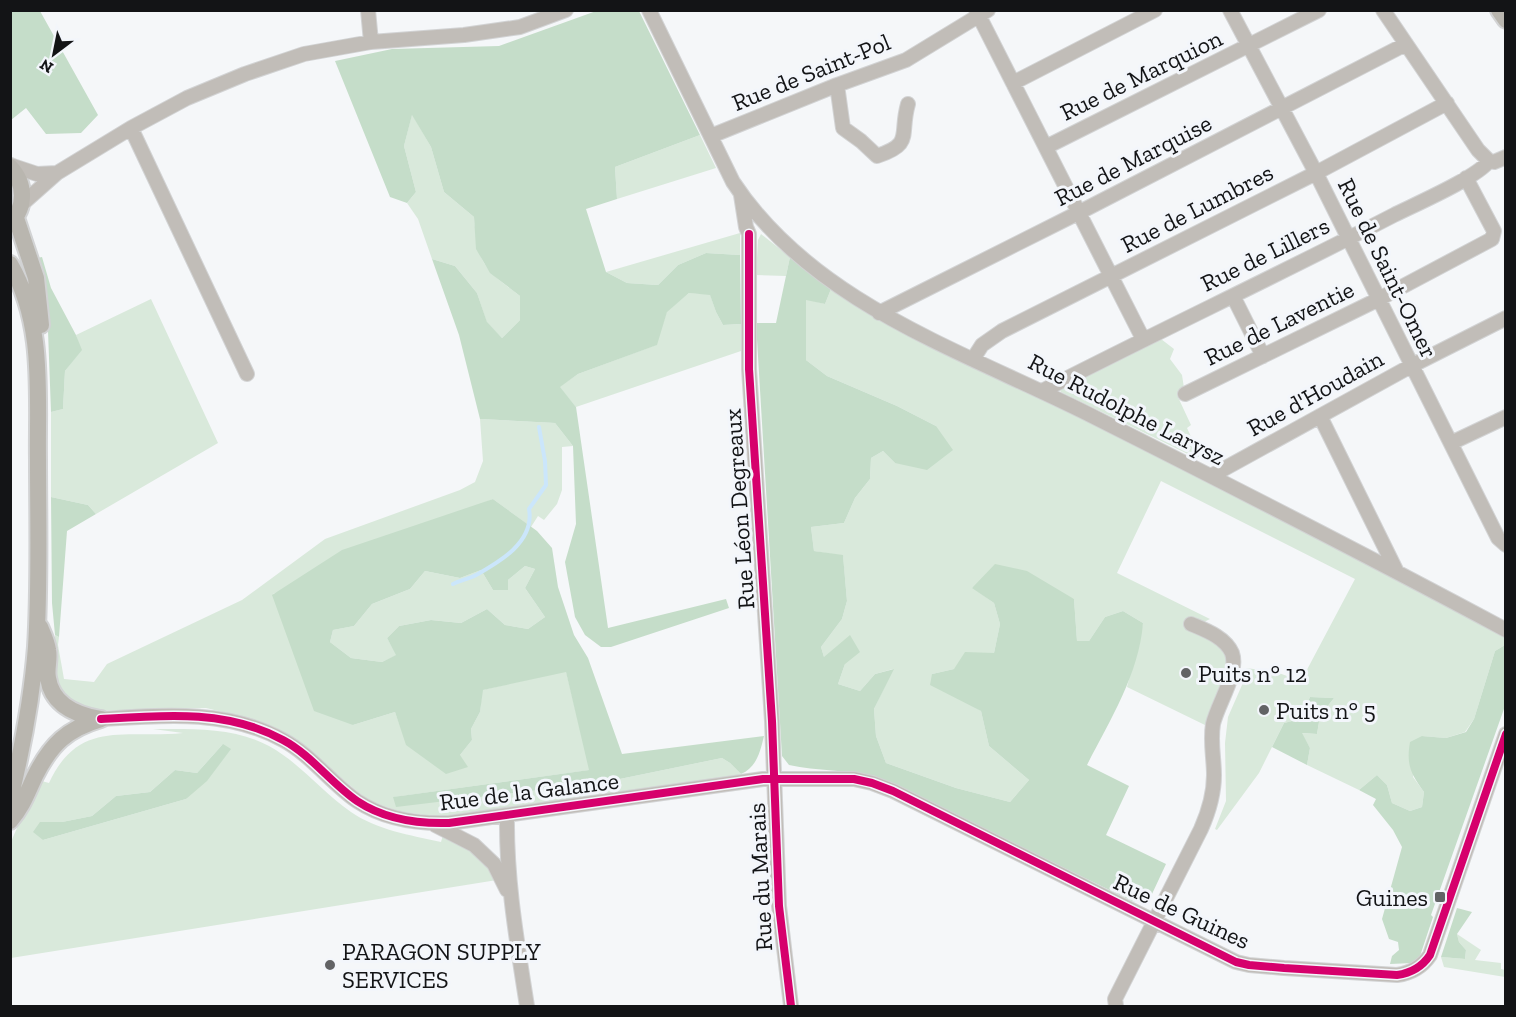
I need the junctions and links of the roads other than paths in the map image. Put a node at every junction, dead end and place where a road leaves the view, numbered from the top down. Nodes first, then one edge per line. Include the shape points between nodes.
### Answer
1 (368, 10) edge
2 (566, 10) edge
3 (649, 10) edge
4 (1155, 10) edge
5 (1230, 10) edge
6 (1319, 10) edge
7 (1383, 10) edge
8 (1499, 10) edge
9 (981, 12) edge
10 (1506, 20) edge
11 (371, 42) junction
12 (1406, 44) junction
13 (1249, 46) junction
14 (1013, 83) junction
15 (837, 85) junction
16 (1447, 103) junction
17 (908, 104) dead end
18 (1281, 109) junction
19 (131, 128) junction
20 (711, 136) junction
21 (1046, 147) junction
22 (1506, 157) edge
23 (1489, 161) junction
24 (10, 166) edge
25 (57, 173) junction
26 (1316, 173) junction
27 (1466, 178) junction
28 (744, 199) junction
29 (1080, 212) junction
30 (16, 215) edge
31 (762, 221) junction
32 (749, 234) junction
33 (1348, 239) junction
34 (10, 264) edge
35 (1111, 278) junction
36 (1233, 296) junction
37 (1379, 299) junction
38 (879, 313) junction
39 (1506, 318) edge
40 (1143, 339) junction
41 (37, 346) junction
42 (1263, 356) junction
43 (973, 359) junction
44 (1411, 366) junction
45 (247, 374) dead end
46 (1042, 391) junction
47 (1185, 394) dead end
48 (1320, 416) junction
49 (1506, 417) edge
50 (1452, 443) junction
51 (1211, 476) junction
52 (1506, 545) edge
53 (1397, 572) junction
54 (37, 618) junction
55 (1191, 624) dead end
56 (1506, 630) edge
57 (101, 719) junction
58 (1506, 734) edge
59 (774, 780) junction
60 (10, 799) edge
61 (507, 814) junction
62 (10, 821) edge
63 (431, 823) junction
64 (510, 894) junction
65 (1154, 922) junction
66 (527, 1006) edge
67 (791, 1006) edge
68 (1116, 1006) edge

1 - 11 street
2 - 11 street via 520,27 464,36
3 - 20 street, Rue Léon Degreaux
4 - 14 street
5 - 13 street, Rue de Saint-Omer
6 - 13 street, Rue de Marquion
7 - 12 street
8 - 10 main road
9 - 14 street
9 - 15 street, Rue de Saint-Pol via 906,60
11 - 19 street via 304,54 245,74 187,98
12 - 16 street
12 - 18 street, Rue de Marquise
13 - 18 street, Rue de Saint-Omer
13 - 21 street, Rue de Marquion
14 - 21 street
15 - 17 street via 843,128 877,156 895,151 904,139 903,121
15 - 20 street, Rue de Saint-Pol
16 - 23 street
16 - 26 street, Rue de Lumbres
18 - 26 street, Rue de Saint-Omer
18 - 29 street, Rue de Marquise
19 - 25 street
19 - 45 street
20 - 28 street, Rue Léon Degreaux
21 - 29 street
22 - 23 street, Rue de Lillers
23 - 27 street, Rue de Lillers
24 - 25 street via 37,174
24 - 30 main road via 21,182 23,194
25 - 30 street
26 - 33 street, Rue de Saint-Omer
26 - 35 street, Rue de Lumbres
27 - 33 street, Rue de Lillers
27 - 37 street, Rue de Laventie via 1494,231 1492,239
28 - 31 street, Rue Rudolphe Larysz
28 - 32 street, Rue Léon Degreaux via 742,208
29 - 35 street
29 - 38 street, Rue de Marquise
30 - 41 main road via 36,278 41,320
31 - 32 street
31 - 38 street, Rue Rudolphe Larysz via 830,280
32 - 59 street, Rue Léon Degreaux via 749,369
33 - 36 street, Rue de Lillers
33 - 37 street, Rue de Saint-Omer
34 - 41 main road via 19,279
35 - 40 street
35 - 43 street, Rue de Lumbres via 1002,331 982,345
36 - 40 street, Rue de Lillers
36 - 42 street
37 - 42 street, Rue de Laventie
37 - 44 street, Rue de Saint-Omer
38 - 43 street, Rue Rudolphe Larysz
39 - 44 street, Rue d'Houdain
40 - 46 street, Rue de Lillers
41 - 54 main road
42 - 47 street, Rue de Laventie
43 - 46 street, Rue Rudolphe Larysz
44 - 48 street, Rue d'Houdain
44 - 50 street, Rue de Saint-Omer
46 - 51 street, Rue Rudolphe Larysz
48 - 51 street, Rue d'Houdain
48 - 53 street
49 - 50 street
50 - 52 street, Rue de Saint-Omer via 1498,538
51 - 53 street, Rue Rudolphe Larysz
53 - 56 street, Rue Rudolphe Larysz
54 - 57 main road via 49,651 47,677 55,697 70,710
54 - 60 main road via 26,724
55 - 65 street via 1228,646 1234,662 1213,724 1214,774 1209,811
57 - 62 main road via 60,738 35,775 22,808
57 - 63 street, Rue de la Galance via 161,715 227,719 295,747 356,800 375,810
58 - 65 street, Rue de Guines via 1430,955 1411,972 1397,975 1249,965 1223,957
59 - 61 street, Rue de la Galance
59 - 65 street, Rue de Guines via 836,778 872,783
59 - 67 street, Rue du Marais via 779,906
61 - 63 street, Rue de la Galance
61 - 64 street
63 - 64 street via 483,853 494,864
64 - 66 street
65 - 68 street via 1115,999

